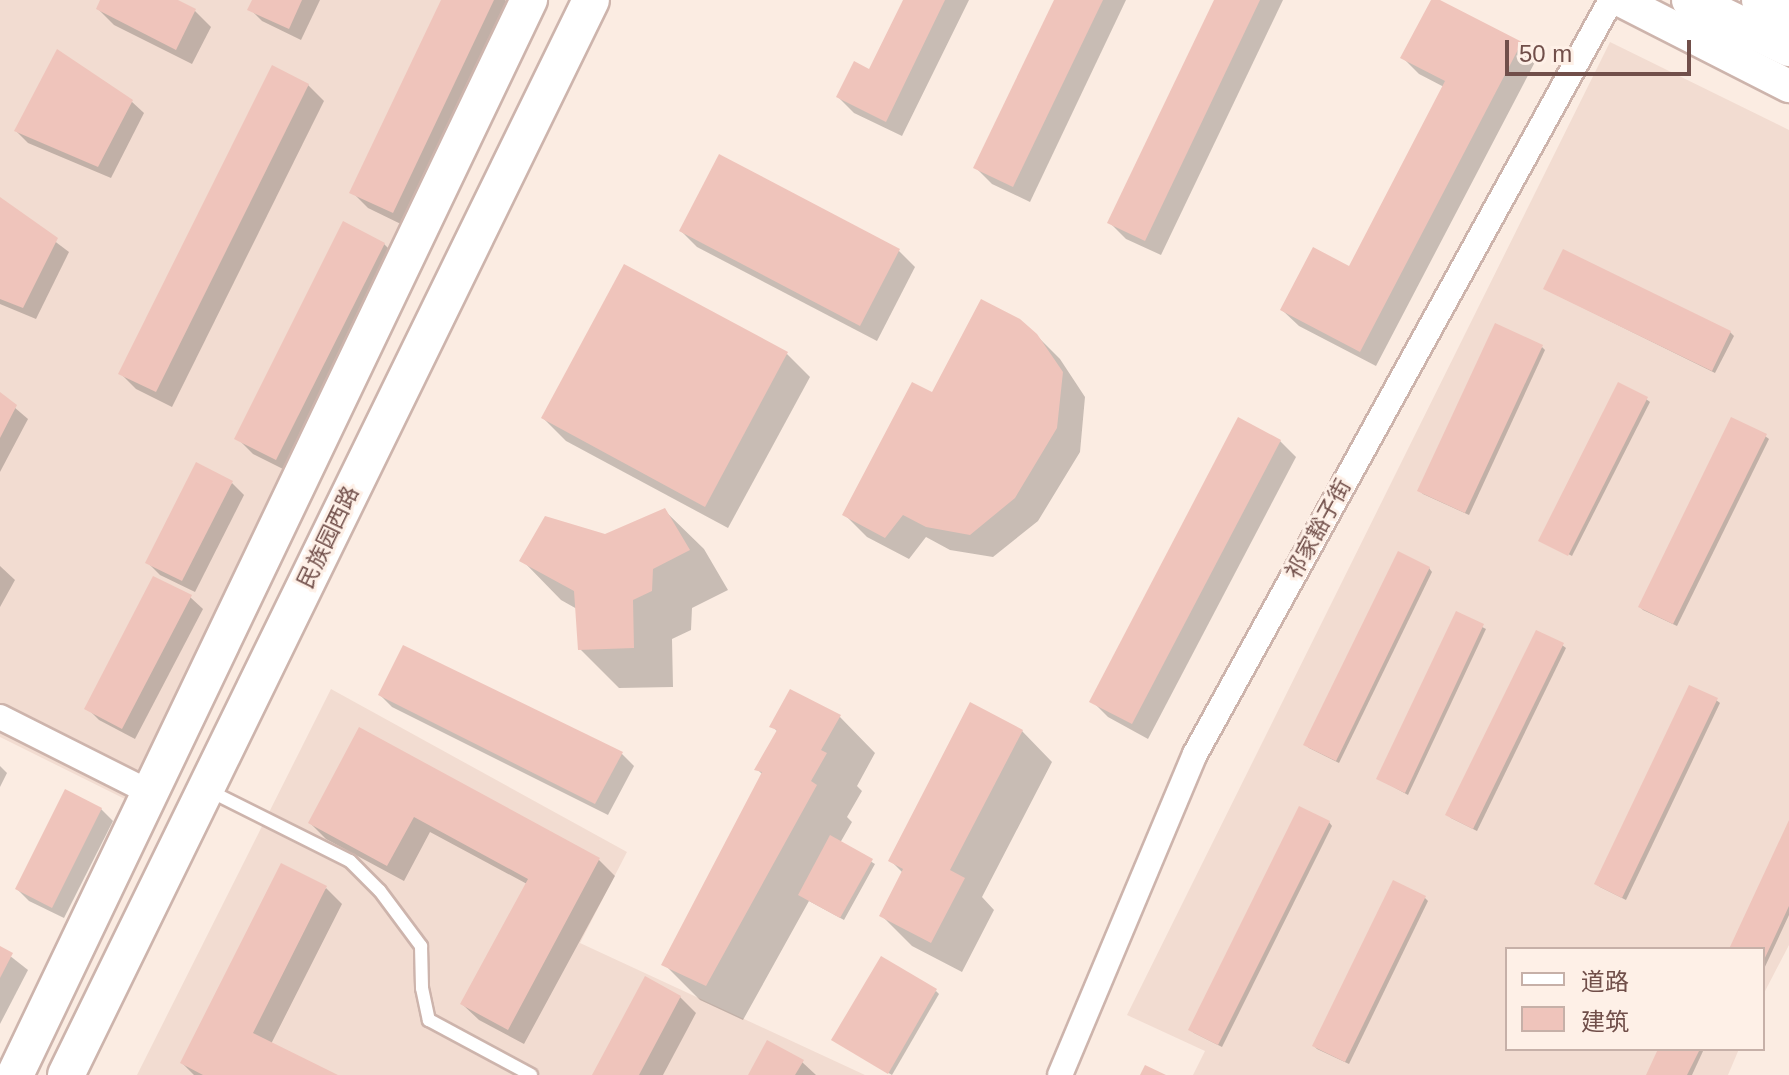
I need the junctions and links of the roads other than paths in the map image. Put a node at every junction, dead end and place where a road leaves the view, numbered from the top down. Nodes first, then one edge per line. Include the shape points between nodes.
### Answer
1 (529, 0) edge
2 (591, 0) edge
3 (1611, 0) edge
4 (1620, 0) edge
5 (1690, 0) edge
6 (1760, 0) edge
7 (1789, 14) edge
8 (1789, 48) edge
9 (1789, 86) edge
10 (0, 717) edge
11 (205, 789) junction
12 (151, 793) junction
13 (15, 1075) edge
14 (66, 1075) edge
15 (531, 1075) edge
16 (1060, 1075) edge

1 - 12 main road
2 - 11 main road, 民族园西路
3 - 16 street, 祁家豁子街 via 1195,754
4 - 9 street
5 - 8 main road
6 - 7 main road
10 - 12 street
11 - 14 main road, 民族园西路
11 - 15 lane via 350,861 421,946 429,1020
12 - 13 main road

